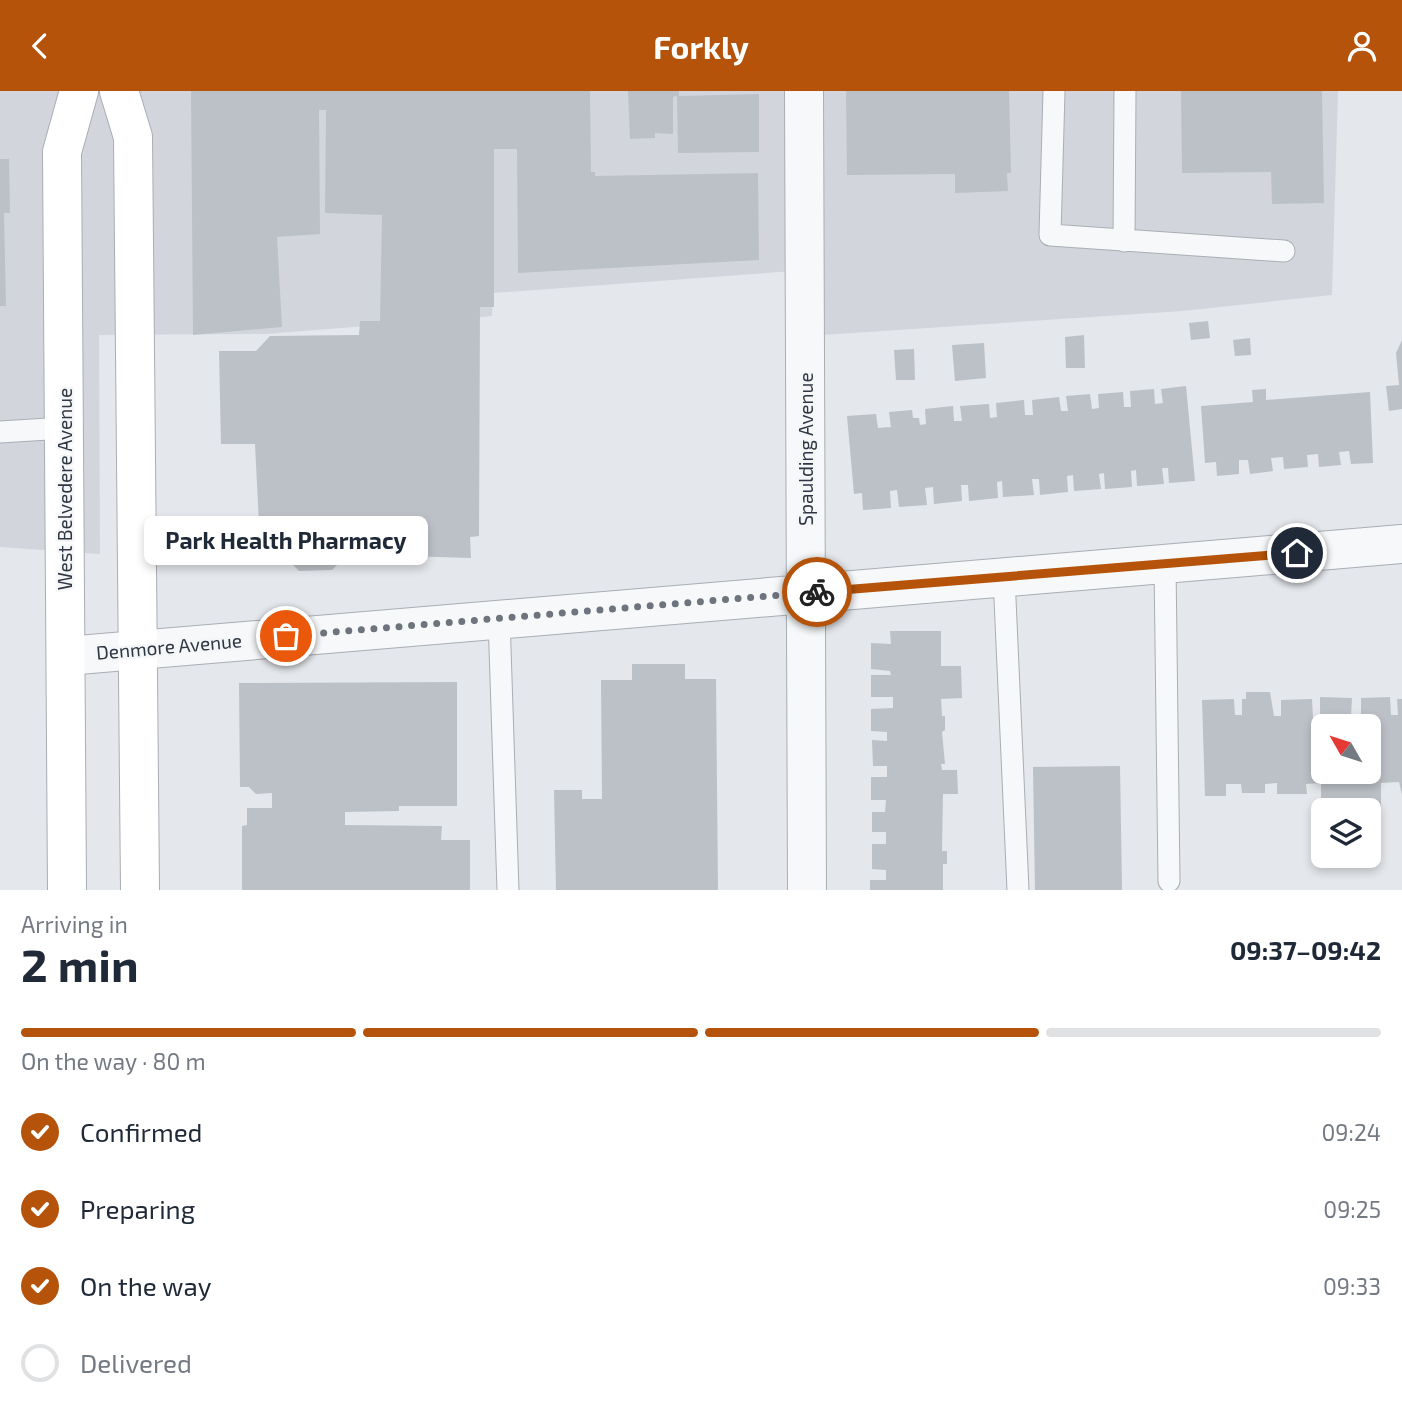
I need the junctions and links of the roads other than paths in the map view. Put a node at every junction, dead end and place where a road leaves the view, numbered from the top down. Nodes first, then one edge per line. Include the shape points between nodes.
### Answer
1 (79, 91) edge
2 (119, 91) edge
3 (804, 91) edge
4 (1054, 91) edge
5 (1125, 91) edge
6 (1124, 240) junction
7 (1284, 251) dead end
8 (64, 428) junction
9 (0, 432) edge
10 (1402, 544) edge
11 (1165, 563) junction
12 (1004, 577) junction
13 (805, 593) junction
14 (499, 618) junction
15 (139, 649) junction
16 (66, 656) junction
17 (1169, 881) dead end
18 (67, 890) edge
19 (140, 890) edge
20 (508, 890) edge
21 (807, 890) edge
22 (1018, 890) edge

1 - 8 main road, West Belvedere Avenue via 62,152
2 - 15 main road via 133,137
3 - 13 street, Spaulding Avenue
4 - 6 lane via 1050,235
5 - 6 lane
6 - 7 lane
8 - 9 lane
8 - 16 main road, West Belvedere Avenue
10 - 11 street, Denmore Avenue
11 - 12 street, Denmore Avenue
11 - 17 lane
12 - 13 street, Denmore Avenue
12 - 22 lane
13 - 14 street, Denmore Avenue
13 - 21 street, Spaulding Avenue
14 - 15 street, Denmore Avenue
14 - 20 lane
15 - 16 street, Denmore Avenue
15 - 19 main road
16 - 18 main road, West Belvedere Avenue

